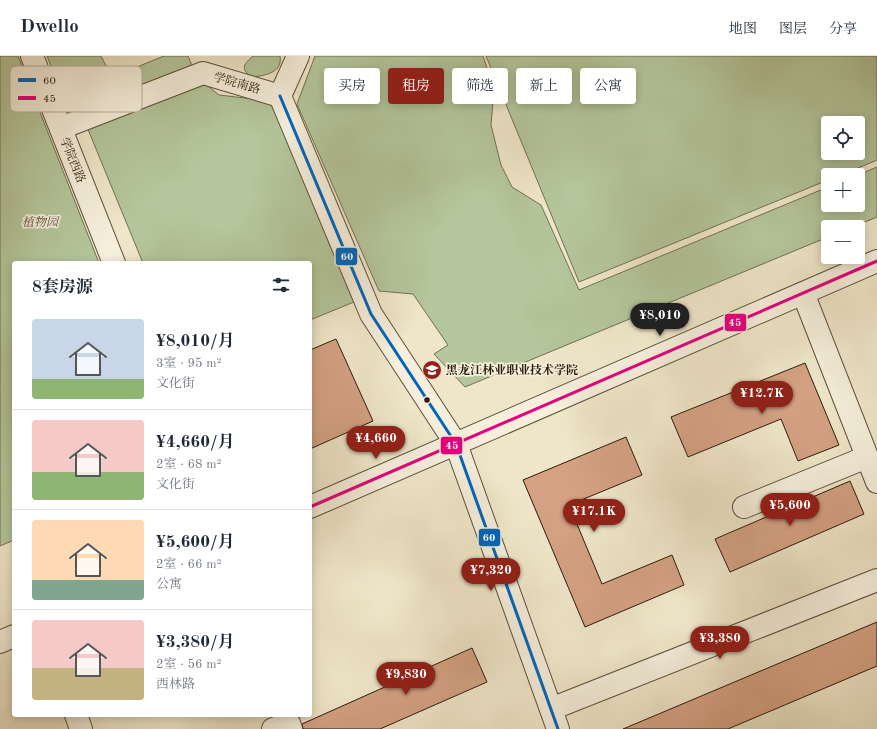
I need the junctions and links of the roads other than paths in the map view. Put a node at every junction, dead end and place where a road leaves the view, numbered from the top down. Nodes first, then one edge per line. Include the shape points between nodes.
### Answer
1 (32, 56) edge
2 (298, 56) edge
3 (36, 66) edge
4 (280, 96) junction
5 (142, 97) edge
6 (55, 112) edge
7 (102, 112) edge
8 (61, 128) junction
9 (113, 261) edge
10 (877, 261) edge
11 (803, 293) junction
12 (456, 444) junction
13 (867, 457) junction
14 (877, 482) edge
15 (312, 506) edge
16 (744, 507) dead end
17 (877, 580) edge
18 (12, 637) edge
19 (0, 642) edge
20 (550, 709) junction
21 (77, 717) edge
22 (82, 729) edge
23 (558, 729) edge

1 - 3 street, 学院西路
2 - 4 street
4 - 5 street, 学院南路 via 203,73
4 - 12 street via 371,314
6 - 8 street, 学院西路
7 - 8 street, 学院南路
8 - 9 street, 学院西路
10 - 11 street
11 - 12 street
11 - 13 street
12 - 15 street
12 - 20 street
13 - 14 street
13 - 16 street
17 - 20 street
18 - 19 street
20 - 23 street
21 - 22 street

